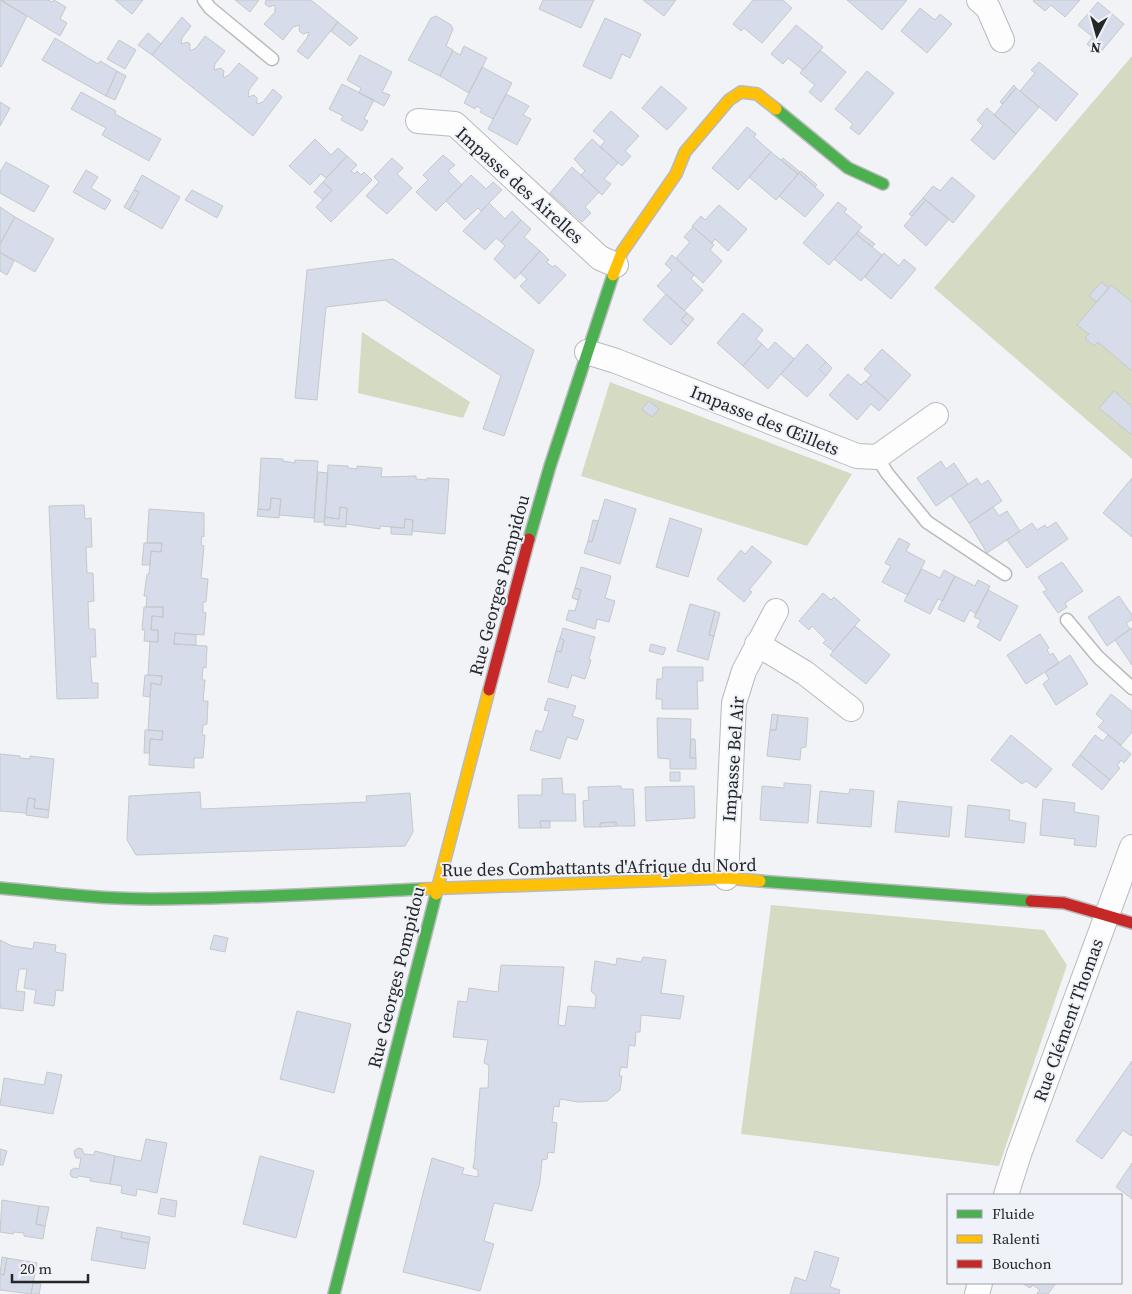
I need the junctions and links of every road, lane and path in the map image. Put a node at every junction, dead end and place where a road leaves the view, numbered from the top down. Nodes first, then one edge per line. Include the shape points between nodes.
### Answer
1 (204, 0) edge
2 (978, 0) edge
3 (1002, 40) dead end
4 (272, 59) dead end
5 (418, 121) dead end
6 (883, 184) dead end
7 (616, 265) junction
8 (587, 352) junction
9 (936, 415) dead end
10 (877, 457) junction
11 (1004, 574) dead end
12 (776, 611) dead end
13 (1068, 620) dead end
14 (758, 644) junction
15 (1132, 688) edge
16 (851, 709) dead end
17 (1132, 847) edge
18 (726, 878) junction
19 (0, 888) edge
20 (437, 889) junction
21 (1106, 915) junction
22 (1132, 923) edge
23 (1006, 1194) edge
24 (334, 1294) edge

1 - 4 lane
2 - 3 street via 988,8
5 - 7 street, Impasse des Airelles via 455,124 600,258
6 - 7 street, Rue Georges Pompidou via 848,168 757,94 741,92 729,100 685,152 676,174
7 - 8 street, Rue Georges Pompidou
8 - 10 street, Impasse des Œillets via 856,456
8 - 20 street, Rue Georges Pompidou via 521,569
9 - 10 street
10 - 11 lane via 927,522
12 - 14 street, Impasse Bel Air
13 - 15 lane via 1098,657
14 - 16 street via 805,673
14 - 18 street, Impasse Bel Air via 744,671 734,703
17 - 21 street, Rue Clément Thomas
18 - 20 street, Rue des Combattants d'Afrique du Nord
18 - 21 street, Rue des Combattants d'Afrique du Nord via 1064,903
19 - 20 street, Rue des Combattants d'Afrique du Nord via 152,899
20 - 24 street, Rue Georges Pompidou
21 - 22 street, Rue des Combattants d'Afrique du Nord
21 - 23 street, Rue Clément Thomas

